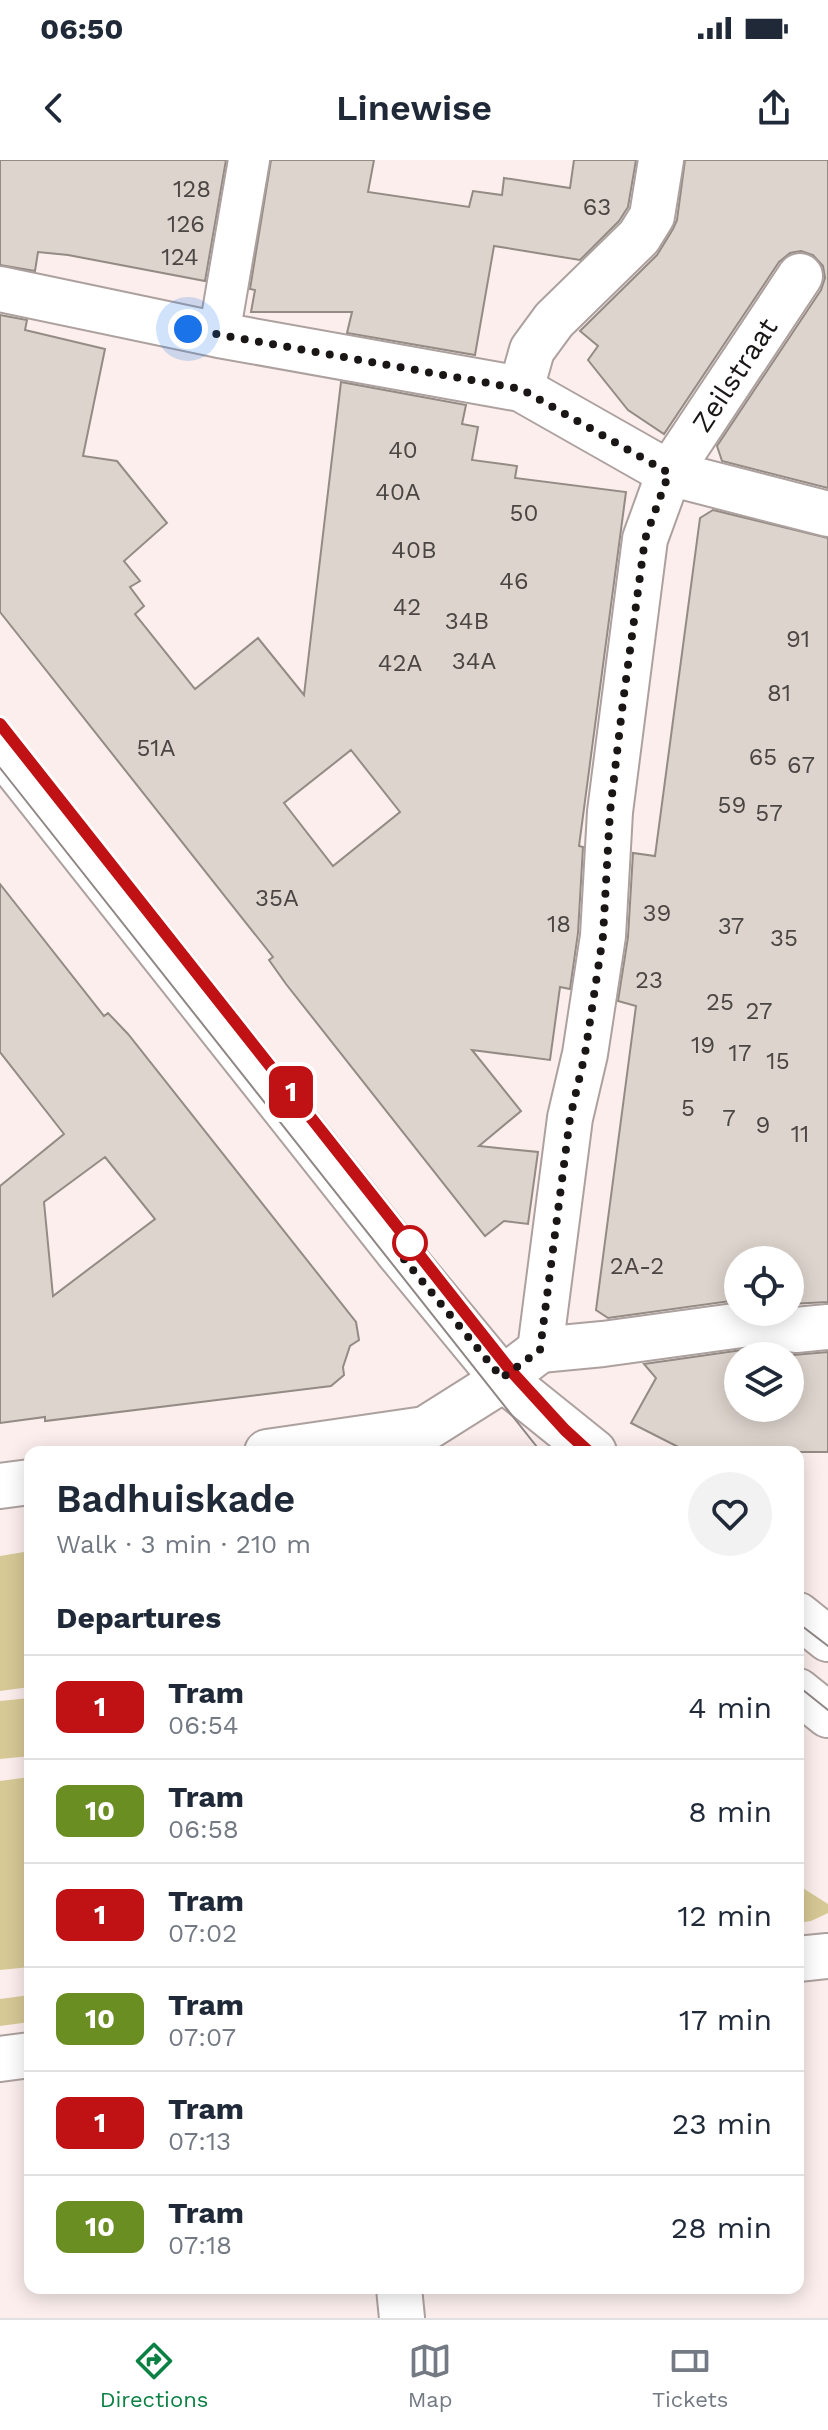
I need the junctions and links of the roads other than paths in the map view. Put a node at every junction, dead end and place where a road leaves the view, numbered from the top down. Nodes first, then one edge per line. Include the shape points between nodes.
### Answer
1 (249, 160) edge
2 (661, 160) edge
3 (800, 276) dead end
4 (0, 289) edge
5 (219, 335) junction
6 (521, 389) junction
7 (669, 473) junction
8 (828, 514) edge
9 (0, 749) edge
10 (828, 1327) edge
11 (540, 1350) junction
12 (502, 1378) junction
13 (308, 1446) edge
14 (537, 1446) edge
15 (587, 1446) edge
16 (24, 1483) edge
17 (0, 1486) edge
18 (804, 1620) edge
19 (828, 1639) edge
20 (804, 1696) edge
21 (828, 1715) edge
22 (828, 1956) edge
23 (804, 1958) edge
24 (24, 2056) edge
25 (0, 2059) edge
26 (400, 2294) edge
27 (402, 2318) edge

1 - 5 street
2 - 6 street via 652,216 639,237 554,320 532,350
3 - 7 street, Zeilstraat
4 - 5 street
5 - 6 street
6 - 7 street
7 - 8 street
7 - 11 street, Zeilstraat via 645,539 610,812 603,936 570,1118
9 - 12 street
10 - 11 street via 796,1330 749,1324
11 - 12 street
12 - 13 street via 425,1429
12 - 14 street
12 - 15 street
16 - 17 street
18 - 19 street
20 - 21 street
22 - 23 street
24 - 25 street
26 - 27 street

